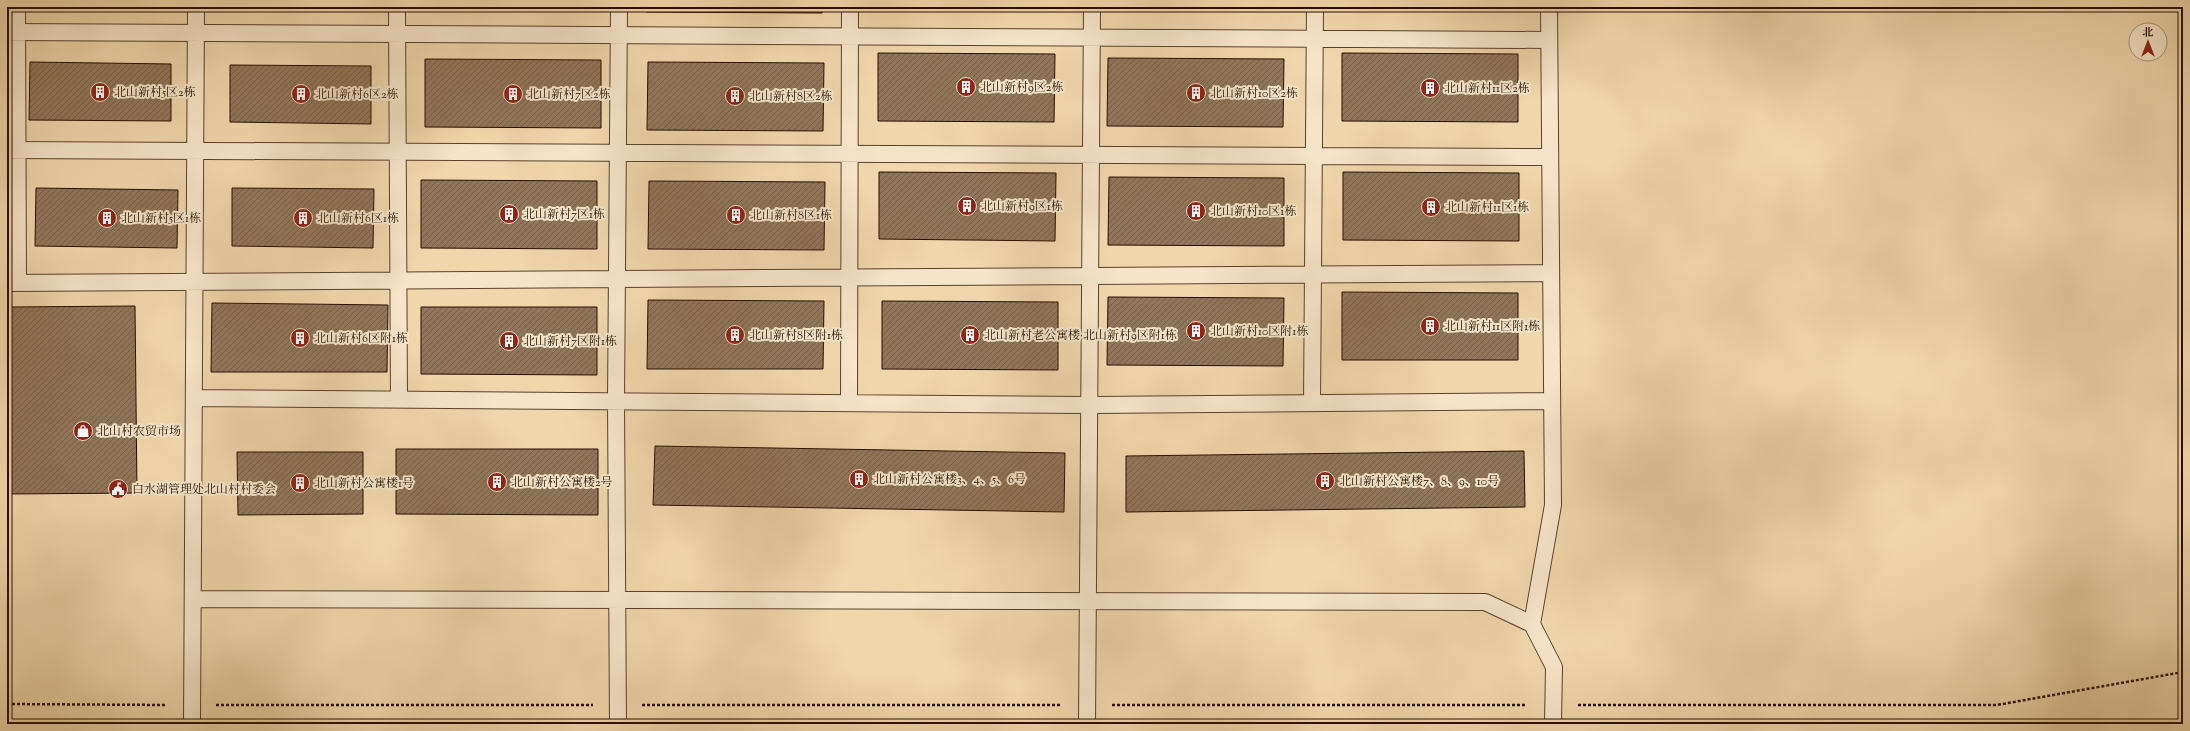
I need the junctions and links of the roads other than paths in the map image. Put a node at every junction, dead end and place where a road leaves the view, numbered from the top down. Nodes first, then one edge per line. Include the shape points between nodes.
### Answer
1 (17, 7) edge
2 (196, 7) edge
3 (397, 7) edge
4 (619, 7) edge
5 (850, 7) edge
6 (1092, 7) edge
7 (1315, 7) edge
8 (1549, 7) edge
9 (12, 32) edge
10 (196, 34) junction
11 (397, 34) junction
12 (619, 36) junction
13 (850, 37) junction
14 (1092, 38) junction
15 (1315, 39) junction
16 (1549, 40) junction
17 (12, 150) edge
18 (196, 151) junction
19 (397, 152) junction
20 (618, 153) junction
21 (849, 154) junction
22 (1092, 155) junction
23 (1315, 156) junction
24 (1550, 157) junction
25 (1551, 273) junction
26 (1314, 276) junction
27 (1091, 277) junction
28 (849, 278) junction
29 (617, 279) junction
30 (398, 280) junction
31 (195, 282) junction
32 (13, 283) edge
33 (194, 398) junction
34 (399, 399) junction
35 (616, 401) junction
36 (1552, 401) junction
37 (849, 402) junction
38 (1312, 403) junction
39 (1091, 404) junction
40 (193, 599) junction
41 (618, 600) junction
42 (1089, 601) junction
43 (1532, 624) junction
44 (192, 724) edge
45 (618, 724) edge
46 (1087, 724) edge
47 (1553, 724) edge

1 - 9 lane
2 - 10 lane
3 - 11 lane
4 - 12 lane
5 - 13 lane
6 - 14 lane
7 - 15 lane
8 - 16 lane
9 - 10 lane
9 - 17 lane
10 - 11 lane
10 - 18 lane
11 - 12 lane
11 - 19 lane
12 - 13 lane
12 - 20 lane
13 - 14 lane
13 - 21 lane
14 - 15 lane
14 - 22 lane
15 - 16 lane
15 - 23 lane
16 - 24 lane
17 - 18 lane
17 - 32 lane
18 - 19 lane
18 - 31 lane
19 - 20 lane
19 - 30 lane
20 - 21 lane
20 - 29 lane
21 - 22 lane
21 - 28 lane
22 - 23 lane
22 - 27 lane
23 - 24 lane
23 - 26 lane
24 - 25 lane
25 - 26 lane
25 - 36 lane
26 - 27 lane
26 - 38 lane
27 - 28 lane
27 - 39 lane
28 - 29 lane
28 - 37 lane
29 - 30 lane
29 - 35 lane
30 - 31 lane
30 - 34 lane
31 - 32 lane
31 - 33 lane
33 - 34 lane
33 - 40 lane
34 - 35 lane
35 - 37 lane
35 - 41 lane
36 - 38 lane
36 - 43 lane via 1553,505
37 - 39 lane
38 - 39 lane
39 - 42 lane
40 - 41 lane
40 - 44 lane
41 - 42 lane
41 - 45 lane
42 - 43 lane via 1485,602
42 - 46 lane
43 - 47 lane via 1554,667

